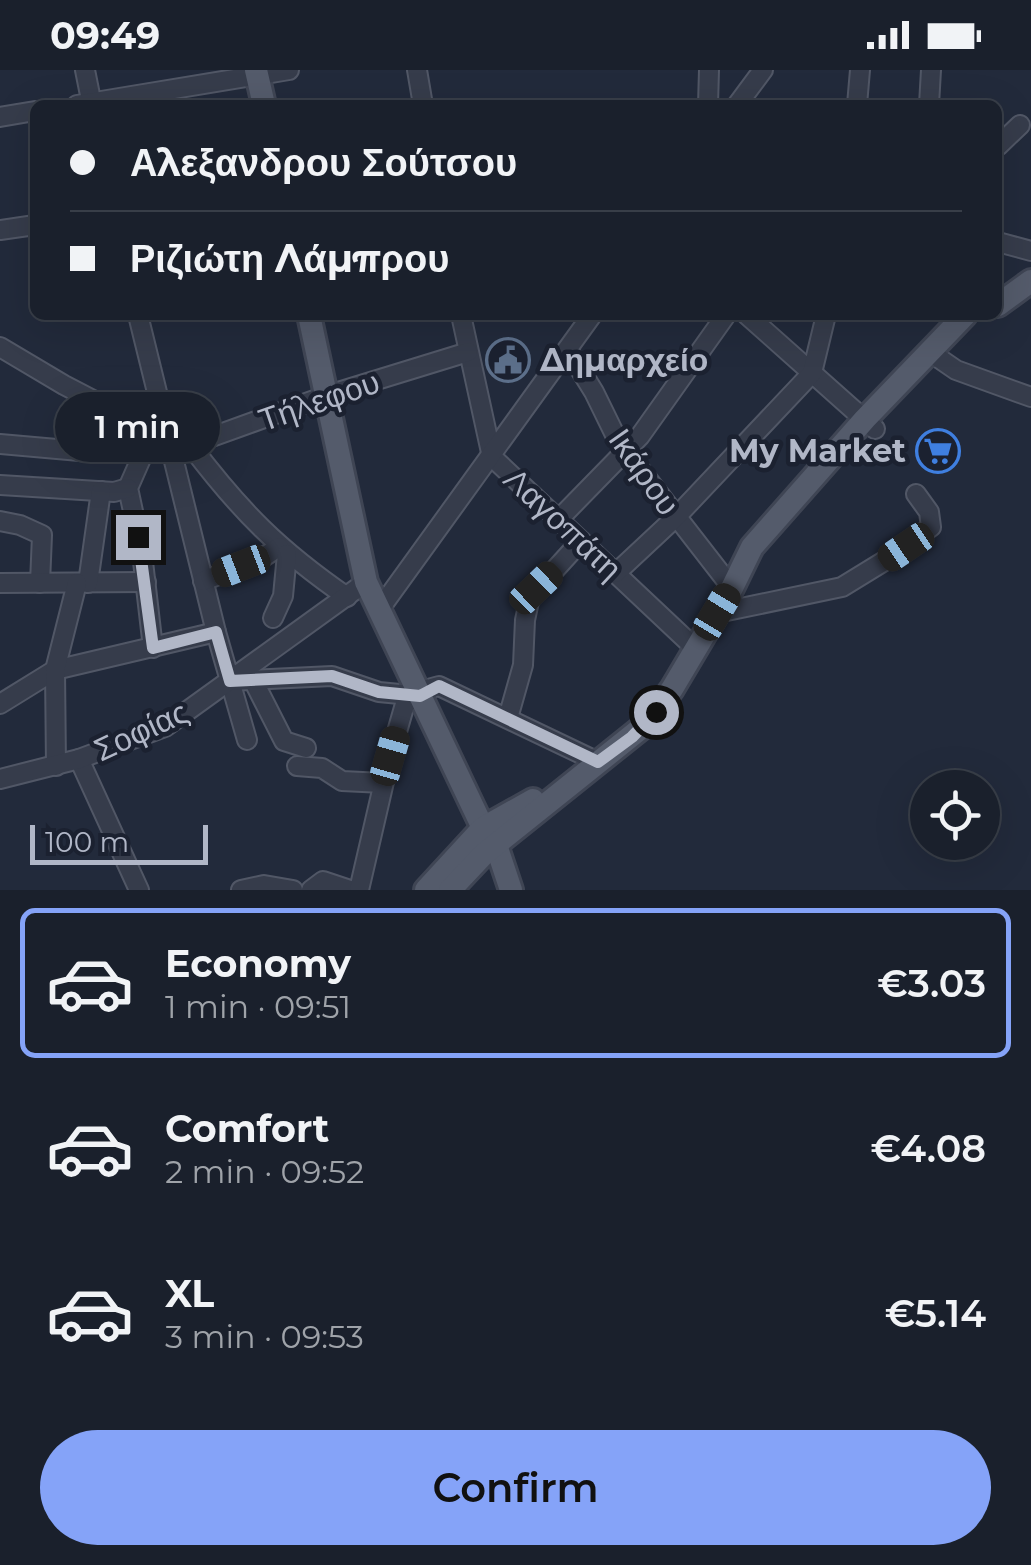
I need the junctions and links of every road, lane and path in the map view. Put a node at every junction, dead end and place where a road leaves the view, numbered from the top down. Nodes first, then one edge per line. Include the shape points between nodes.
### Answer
1 (85, 70) edge
2 (289, 70) edge
3 (417, 70) edge
4 (708, 70) edge
5 (763, 70) edge
6 (860, 70) edge
7 (931, 70) edge
8 (257, 73) edge
9 (87, 100) edge
10 (109, 100) edge
11 (263, 100) edge
12 (422, 100) edge
13 (708, 100) edge
14 (741, 100) edge
15 (857, 100) edge
16 (928, 100) edge
17 (30, 113) edge
18 (0, 117) edge
19 (1002, 123) edge
20 (1027, 124) edge
21 (1002, 143) edge
22 (30, 226) edge
23 (0, 230) edge
24 (1002, 243) edge
25 (1031, 250) edge
26 (1031, 263) edge
27 (1031, 281) edge
28 (1002, 283) edge
29 (1002, 302) edge
30 (139, 320) edge
31 (311, 320) edge
32 (462, 320) edge
33 (589, 320) edge
34 (722, 320) edge
35 (753, 320) edge
36 (825, 320) edge
37 (961, 320) edge
38 (980, 320) edge
39 (0, 347) edge
40 (568, 350) junction
41 (468, 352) junction
42 (940, 358) junction
43 (812, 374) junction
44 (328, 395) junction
45 (1031, 397) edge
46 (870, 424) junction
47 (0, 444) edge
48 (168, 445) junction
49 (191, 446) junction
50 (626, 451) junction
51 (143, 454) junction
52 (492, 457) junction
53 (0, 486) edge
54 (128, 488) junction
55 (101, 491) junction
56 (916, 494) dead end
57 (676, 517) junction
58 (558, 520) junction
59 (0, 522) edge
60 (581, 540) junction
61 (283, 550) junction
62 (616, 573) junction
63 (203, 581) junction
64 (40, 582) junction
65 (146, 582) junction
66 (0, 583) edge
67 (83, 583) junction
68 (732, 588) junction
69 (357, 589) junction
70 (379, 610) junction
71 (717, 612) junction
72 (274, 618) dead end
73 (216, 632) junction
74 (153, 648) junction
75 (696, 649) junction
76 (55, 670) junction
77 (253, 680) junction
78 (230, 681) junction
79 (420, 696) junction
80 (0, 704) edge
81 (508, 718) junction
82 (247, 740) dead end
83 (306, 748) dead end
84 (79, 759) junction
85 (598, 762) junction
86 (56, 766) junction
87 (296, 766) dead end
88 (0, 778) edge
89 (383, 783) junction
90 (488, 842) junction
91 (139, 890) edge
92 (242, 890) edge
93 (293, 890) edge
94 (311, 890) edge
95 (350, 890) edge
96 (358, 890) edge
97 (426, 890) edge
98 (450, 890) edge
99 (496, 890) edge
100 (511, 890) edge

1 - 9 street
2 - 8 street
3 - 12 street
4 - 13 street
5 - 14 street
6 - 15 street
7 - 16 street
8 - 10 street
8 - 11 main road
17 - 18 street
19 - 20 street
20 - 21 street
22 - 23 street
24 - 25 street
26 - 28 main road
27 - 29 main road
30 - 48 street
31 - 44 main road
32 - 41 street, Λαγοπάτη
33 - 40 street
34 - 50 street
35 - 43 street
36 - 43 street
37 - 46 main road
38 - 42 main road
39 - 48 street
40 - 50 street, Ικάρου
40 - 52 street
41 - 44 street, Τήλεφου
41 - 52 street, Λαγοπάτη
42 - 45 street
42 - 46 main road
43 - 46 street
43 - 57 street
44 - 49 street, Τήλεφου
44 - 69 main road
46 - 68 main road
47 - 51 street, Τήλεφου
48 - 49 street, Τήλεφου
48 - 51 street, Τήλεφου
48 - 63 street
49 - 61 street
50 - 57 street, Ικάρου
50 - 58 street
51 - 54 street
52 - 58 street, Λαγοπάτη
52 - 70 street
53 - 55 street
54 - 55 street
54 - 65 street
55 - 67 street
56 - 71 street via 931,527 855,581
57 - 62 street
57 - 68 street, Ικάρου
58 - 60 street, Λαγοπάτη
59 - 64 street via 42,536
60 - 62 street, Λαγοπάτη
60 - 81 street via 530,597 523,665
61 - 63 street
61 - 69 street
61 - 72 street via 283,596
62 - 75 street, Λαγοπάτη
63 - 73 street
64 - 66 street
64 - 67 street
65 - 67 street
65 - 74 street
67 - 76 street
68 - 71 main road
69 - 70 main road
69 - 78 street, Σοφίας
70 - 79 main road
71 - 75 main road
73 - 74 street
73 - 78 street
74 - 76 street
75 - 85 main road via 645,725
76 - 80 street
76 - 86 street
77 - 78 street
77 - 79 street via 332,676 379,692
77 - 83 street via 284,741
78 - 82 street
78 - 84 street, Σοφίας via 165,727
79 - 81 street via 439,686
79 - 89 street via 405,704
79 - 90 main road
81 - 85 street
84 - 86 street, Σοφίας
84 - 91 street
85 - 90 main road
86 - 88 street, Σοφίας
87 - 89 street via 322,768 342,781
89 - 96 street
90 - 97 main road
90 - 98 main road
90 - 99 main road
90 - 100 main road
92 - 93 street
94 - 95 street via 323,881

